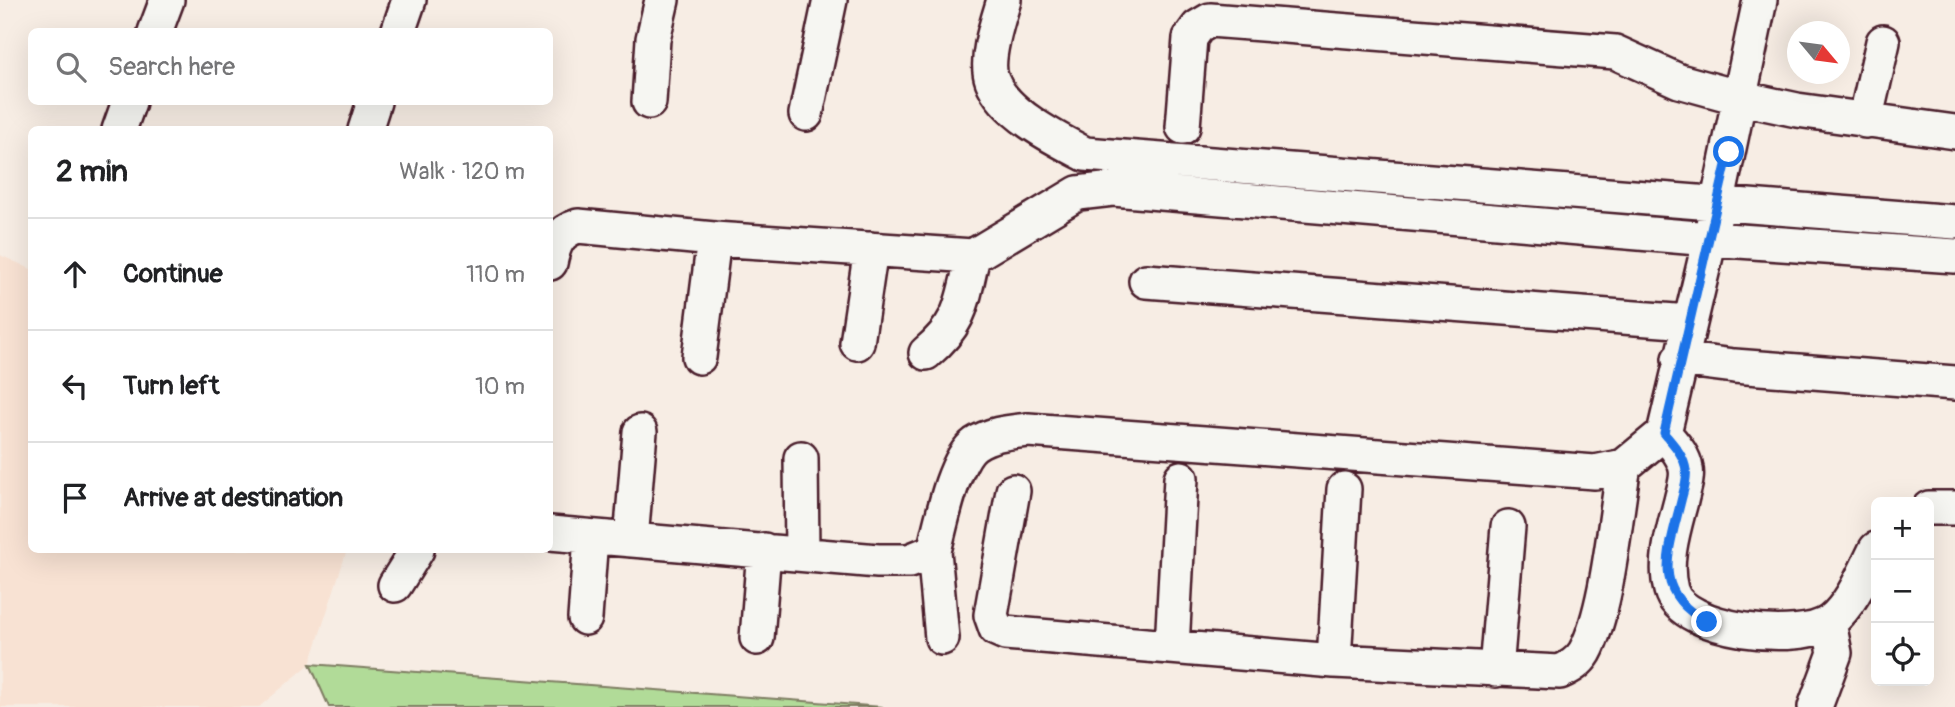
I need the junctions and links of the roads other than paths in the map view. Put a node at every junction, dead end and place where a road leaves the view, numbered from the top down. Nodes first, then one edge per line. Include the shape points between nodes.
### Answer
1 (167, 0) edge
2 (409, 0) edge
3 (662, 0) edge
4 (830, 0) edge
5 (1004, 0) edge
6 (1760, 0) edge
7 (156, 28) edge
8 (399, 28) edge
9 (1883, 42) dead end
10 (1741, 98) junction
11 (649, 102) dead end
12 (128, 105) edge
13 (373, 105) edge
14 (806, 114) dead end
15 (1865, 121) junction
16 (120, 126) edge
17 (366, 126) edge
18 (1183, 127) dead end
19 (1955, 132) edge
20 (1715, 203) junction
21 (1955, 222) edge
22 (714, 239) junction
23 (1710, 239) junction
24 (871, 249) junction
25 (553, 254) edge
26 (973, 256) junction
27 (1955, 256) edge
28 (1146, 281) dead end
29 (1689, 322) junction
30 (857, 343) dead end
31 (926, 353) dead end
32 (699, 357) dead end
33 (1679, 359) junction
34 (1955, 383) edge
35 (640, 432) dead end
36 (1664, 433) junction
37 (801, 458) dead end
38 (1624, 466) junction
39 (1181, 478) dead end
40 (1344, 489) dead end
41 (1013, 491) dead end
42 (1934, 508) edge
43 (1955, 508) edge
44 (1508, 527) dead end
45 (553, 533) edge
46 (591, 537) junction
47 (631, 540) junction
48 (764, 550) junction
49 (934, 551) junction
50 (415, 553) edge
51 (802, 553) junction
52 (1871, 558) edge
53 (395, 585) dead end
54 (585, 618) dead end
55 (1829, 623) junction
56 (757, 638) dead end
57 (942, 638) dead end
58 (1172, 647) junction
59 (1334, 661) junction
60 (1496, 670) junction
61 (1815, 707) edge

1 - 7 street
2 - 8 street
3 - 11 street via 653,39
4 - 14 street
5 - 20 street via 993,37 992,80 1013,108 1050,136 1085,154
6 - 10 street
9 - 15 street
10 - 15 street
10 - 18 street via 1679,81 1615,52 1210,20 1190,38
10 - 20 street
12 - 16 street
13 - 17 street
15 - 19 street
20 - 21 street
20 - 23 street
22 - 24 street
22 - 25 street via 578,226 565,230
22 - 32 street
23 - 26 street via 1113,189 1078,193
23 - 27 street
23 - 29 street
24 - 26 street
24 - 30 street
26 - 31 street via 949,333
28 - 29 street
29 - 33 street
33 - 34 street
33 - 36 street
35 - 47 street
36 - 38 street
36 - 55 street via 1682,455 1687,471 1668,568 1671,593 1687,611 1736,629 1802,630
37 - 51 street
38 - 49 street via 1595,472 1028,430 997,434 974,445 959,468
38 - 60 street via 1597,620 1584,653 1560,672
39 - 58 street
40 - 59 street
41 - 58 street via 990,615 996,629
42 - 43 street
44 - 60 street
45 - 46 street
46 - 47 street
46 - 54 street
47 - 48 street
48 - 51 street
48 - 56 street
49 - 51 street via 909,561
49 - 57 street
50 - 53 street
52 - 55 street via 1844,608
55 - 61 street via 1835,653
58 - 59 street
59 - 60 street

